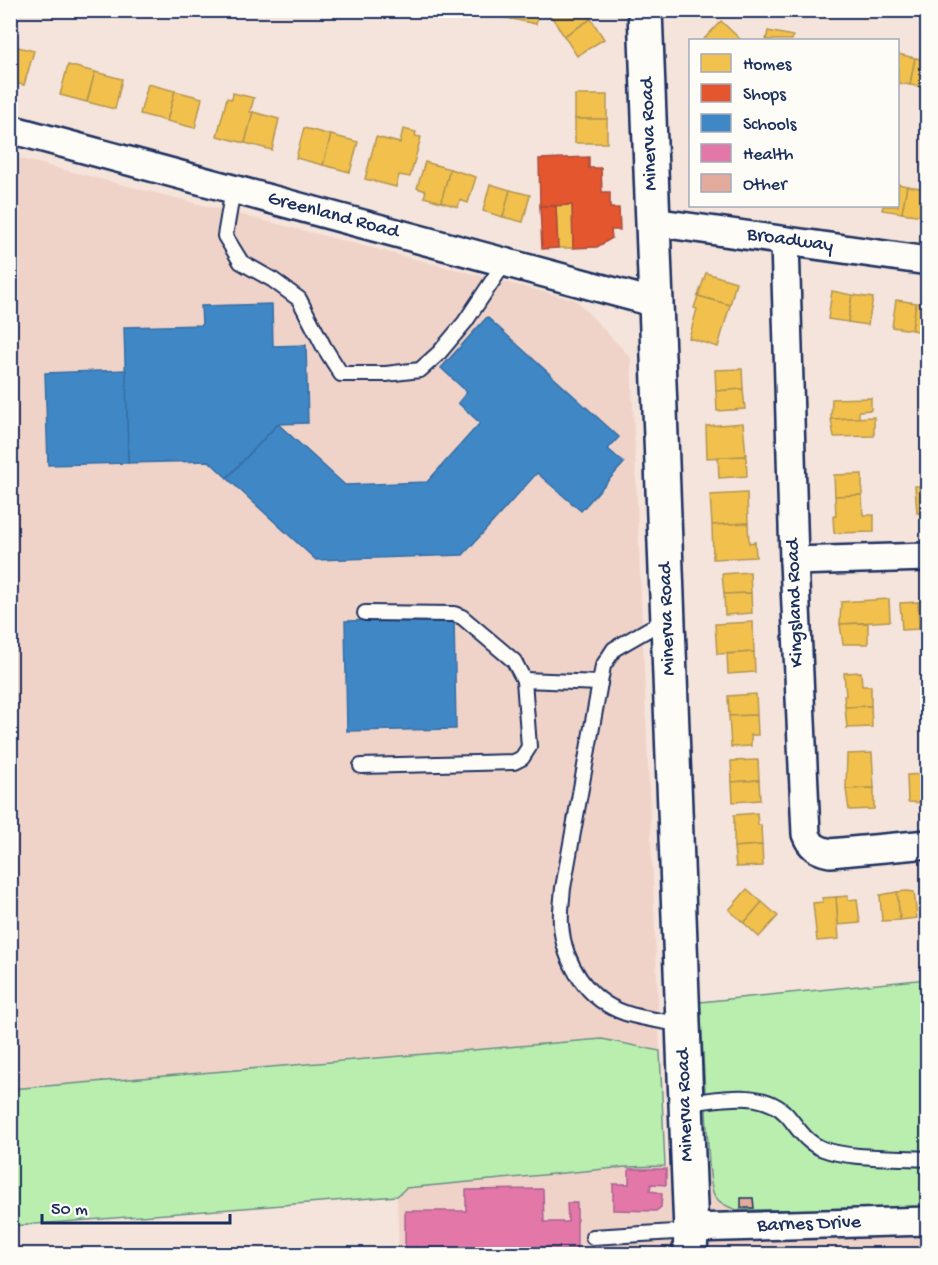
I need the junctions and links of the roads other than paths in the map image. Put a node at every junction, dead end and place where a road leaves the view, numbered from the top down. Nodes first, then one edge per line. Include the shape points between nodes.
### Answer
1 (645, 10) edge
2 (10, 129) edge
3 (233, 189) junction
4 (653, 222) junction
5 (785, 241) junction
6 (927, 261) edge
7 (505, 262) junction
8 (656, 303) junction
9 (927, 556) edge
10 (794, 561) junction
11 (365, 613) dead end
12 (668, 618) junction
13 (524, 680) junction
14 (600, 683) junction
15 (361, 766) dead end
16 (927, 844) edge
17 (683, 1024) junction
18 (686, 1103) junction
19 (927, 1159) edge
20 (927, 1221) edge
21 (593, 1237) dead end
22 (691, 1238) edge

1 - 4 street, Minerva Road
2 - 3 street, Greenland Road
3 - 7 street, Greenland Road
3 - 7 lane via 225,236 241,262 299,299 341,374 420,370 465,322
4 - 5 street, Broadway
4 - 8 street, Minerva Road
5 - 6 street, Broadway
5 - 10 street, Kingsland Road
7 - 8 street, Greenland Road
8 - 12 street, Minerva Road
9 - 10 street
10 - 16 street, Kingsland Road via 806,834 810,843 830,854
11 - 13 lane via 444,613 462,617 514,661
12 - 14 lane via 614,650 603,666
12 - 17 street, Minerva Road
13 - 14 lane
13 - 15 lane via 529,747 522,758 514,762
14 - 17 lane via 563,888 560,923 564,949 578,976 596,998 624,1013
17 - 18 street, Minerva Road
18 - 19 lane via 759,1100 776,1106 806,1139 820,1148 835,1153
18 - 22 street, Minerva Road
20 - 22 street, Barnes Drive
21 - 22 lane

